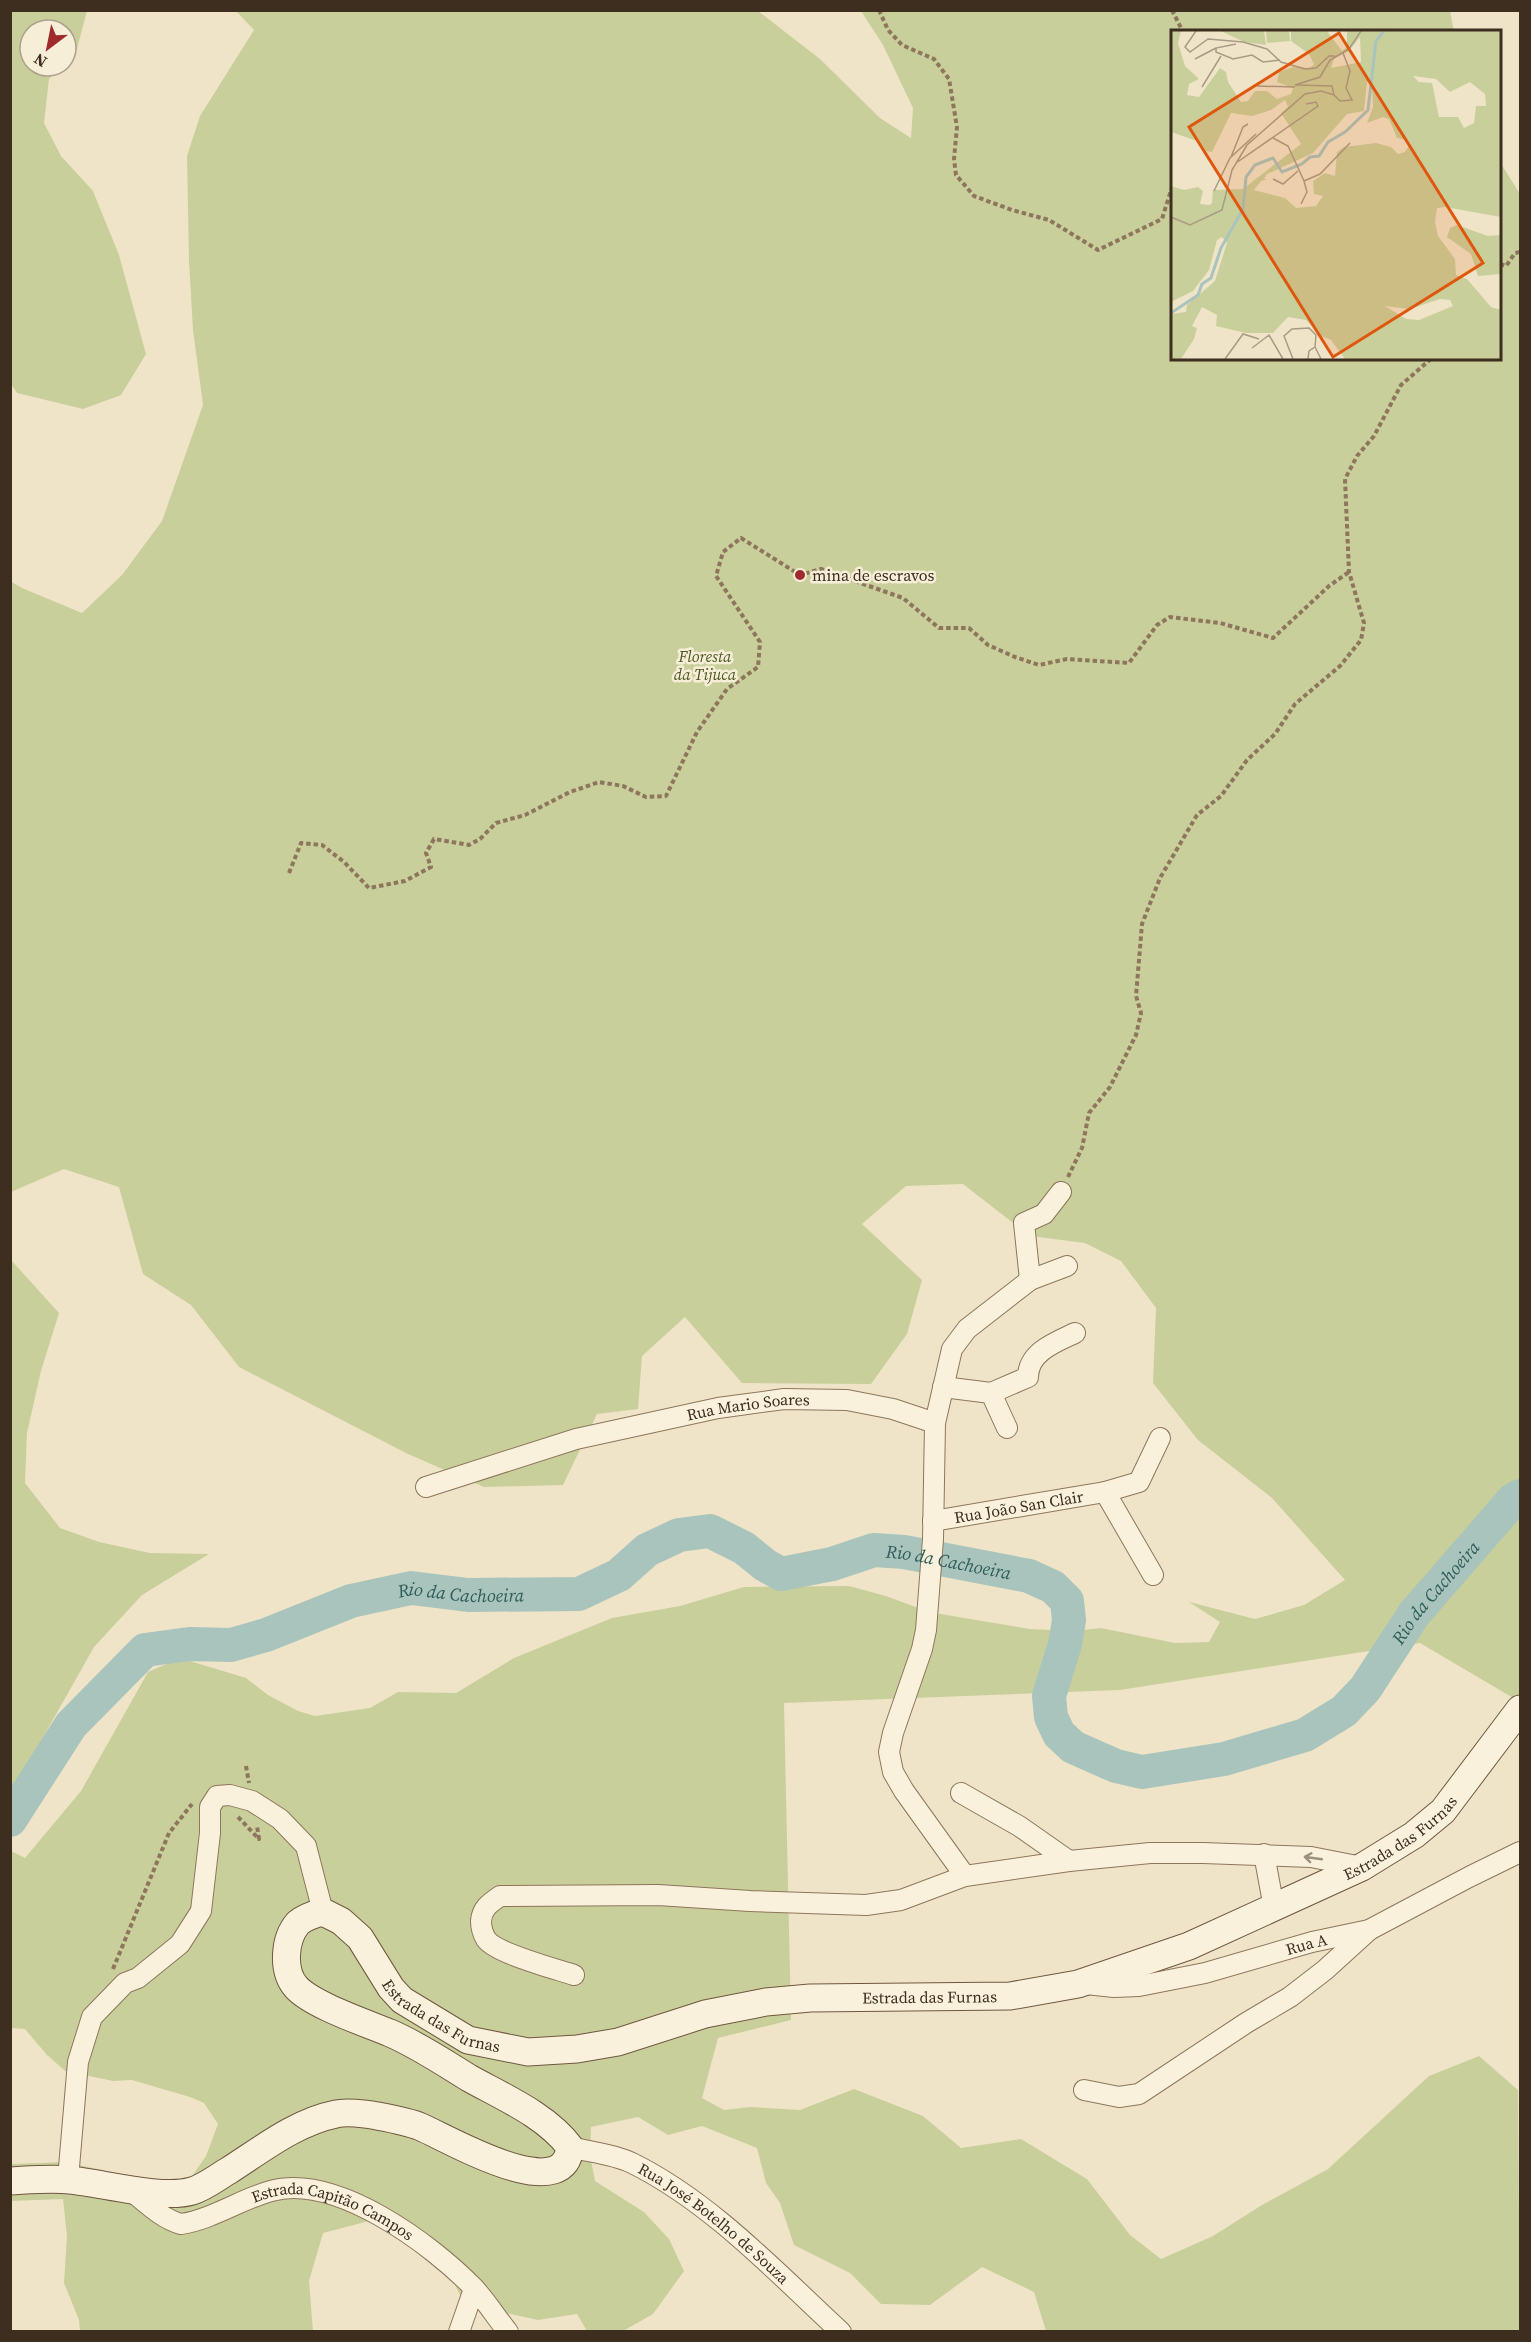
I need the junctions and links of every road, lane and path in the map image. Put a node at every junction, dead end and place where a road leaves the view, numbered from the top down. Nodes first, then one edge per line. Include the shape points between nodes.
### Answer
1 (879, 10) edge
2 (1172, 10) edge
3 (1182, 30) edge
4 (1171, 193) edge
5 (1521, 252) edge
6 (1501, 264) edge
7 (1430, 360) edge
8 (1349, 573) junction
9 (290, 873) dead end
10 (1061, 1192) joint
11 (1067, 1266) dead end
12 (1030, 1280) junction
13 (1075, 1333) dead end
14 (943, 1387) junction
15 (991, 1393) junction
16 (935, 1423) junction
17 (1007, 1428) dead end
18 (1160, 1438) dead end
19 (426, 1487) dead end
20 (1105, 1492) junction
21 (933, 1530) junction
22 (1153, 1575) dead end
23 (1521, 1709) edge
24 (246, 1766) dead end
25 (961, 1793) dead end
26 (217, 1796) junction
27 (252, 1801) junction
28 (1521, 1852) edge
29 (1264, 1854) junction
30 (1069, 1861) junction
31 (1362, 1867) junction
32 (965, 1876) junction
33 (1274, 1908) junction
34 (323, 1912) junction
35 (1369, 1930) junction
36 (110, 1975) dead end
37 (574, 1975) dead end
38 (1078, 1984) junction
39 (1084, 2090) dead end
40 (570, 2147) junction
41 (68, 2179) junction
42 (10, 2181) edge
43 (130, 2190) junction
44 (474, 2289) junction
45 (459, 2331) edge
46 (508, 2331) edge
47 (841, 2331) edge

1 - 4 path via 888,30 902,45 934,59 949,79 957,127 956,175 974,196 1048,220 1098,250 1162,219
2 - 3 path
5 - 6 path via 1515,253 1506,266
7 - 8 path via 1401,385 1345,479
8 - 9 path via 1329,586 1273,638 1220,623 1170,617 1157,625 1129,663 1066,659 1039,666 988,645 969,628 939,628 903,598 821,569 800,575 741,538 723,552 716,576 760,642 758,668 728,689 697,732 666,795 646,796 623,786 598,782 525,815 496,823 470,845 434,839 426,853 431,867 405,881 369,888 322,845 301,843
8 - 10 path via 1364,623 1361,640 1340,666 1295,704 1275,734 1247,759 1221,796 1197,815 1149,901 1142,924 1136,996 1141,1013 1136,1035 1110,1087 1089,1113 1082,1148
10 - 12 street via 1044,1214 1024,1223
11 - 12 street
12 - 14 street via 967,1329 952,1349
13 - 15 street via 1043,1348 1028,1368 1028,1377
14 - 15 street
14 - 16 street
15 - 17 street
16 - 19 street, Rua Mario Soares via 847,1400 784,1399 718,1408 560,1444
16 - 21 street
18 - 20 street, Rua João San Clair via 1139,1482
20 - 21 street, Rua João San Clair
20 - 22 street, Rua João San Clair
21 - 32 street via 922,1649 889,1752 893,1772 904,1791
23 - 31 main road, Estrada das Furnas via 1443,1811 1414,1835
24 - 27 path
25 - 30 street
26 - 27 street
26 - 27 path via 259,1839
26 - 36 path via 205,1784 169,1833
26 - 41 street via 210,1807 201,1911 180,1944 138,1978 124,1983 92,2017 78,2062
27 - 34 street via 280,1819 306,1846
28 - 35 street, Rua A
29 - 30 street via 1150,1853
31 -> 29 street via 1311,1857
29 - 33 street
30 - 32 street
31 - 33 main road, Estrada das Furnas
32 - 37 street via 902,1900 866,1905 658,1895 500,1896 482,1913 481,1927 487,1941 498,1949
33 - 38 main road, Estrada das Furnas via 1189,1946
34 - 38 main road, Estrada das Furnas via 360,1938 402,2000 468,2040 528,2052 618,2042 705,2014 766,2002 1010,1996
34 - 40 main road via 298,1924 287,1947 287,1968 296,1987 315,2000 402,2038 538,2118
35 - 38 street, Rua A via 1139,1986
35 - 39 street via 1290,1997 1138,2094 1119,2097
40 - 43 main road via 564,2164 556,2171 533,2173 418,2126 372,2115 339,2113 297,2128 193,2190
40 - 47 street, Rua José Botelho de Souza via 630,2162 672,2186 734,2234
41 - 42 main road
41 - 43 main road
43 - 44 street, Estrada Capitão Campos via 182,2224 272,2190 330,2192 355,2201 417,2239
44 - 45 street
44 - 46 street, Estrada Capitão Campos

